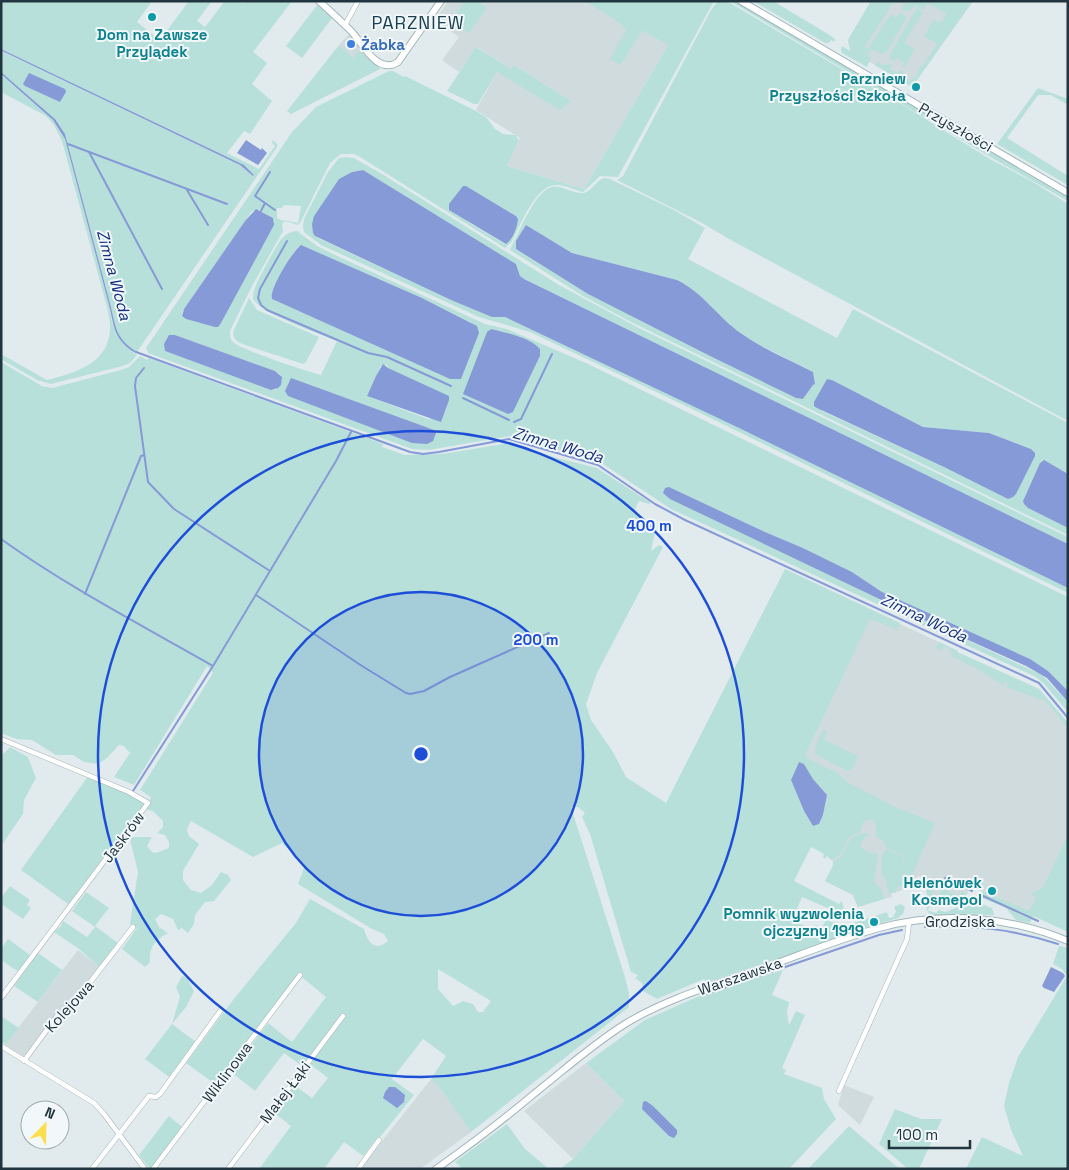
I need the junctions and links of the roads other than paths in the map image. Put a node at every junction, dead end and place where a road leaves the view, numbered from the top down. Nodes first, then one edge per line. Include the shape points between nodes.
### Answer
1 (319, 1) edge
2 (358, 1) edge
3 (441, 1) edge
4 (741, 1) edge
5 (345, 25) junction
6 (1068, 192) edge
7 (1, 739) edge
8 (909, 922) junction
9 (133, 927) dead end
10 (1068, 941) edge
11 (300, 976) dead end
12 (1, 998) edge
13 (221, 1010) dead end
14 (343, 1016) dead end
15 (1, 1046) edge
16 (24, 1061) junction
17 (839, 1091) dead end
18 (119, 1134) junction
19 (379, 1140) dead end
20 (92, 1169) edge
21 (145, 1169) edge
22 (154, 1169) edge
23 (228, 1169) edge
24 (358, 1169) edge
25 (436, 1169) edge

1 - 5 main road
2 - 5 street
3 - 5 main road via 398,62 392,65 370,57
4 - 6 main road, Przyszłości
7 - 12 street, Jaskrów via 130,792 148,803
8 - 10 main road, Grodziska via 954,918 996,920 1040,930
8 - 17 street via 908,938
8 - 25 main road, Warszawska via 854,936 684,996 637,1017 580,1056
9 - 16 street, Kolejowa
11 - 22 street, Wiklinowa
13 - 18 street via 160,1094 149,1096
14 - 23 street, Małej Łąki
15 - 16 street
16 - 18 street via 94,1103
18 - 20 street
18 - 21 street
19 - 24 street

